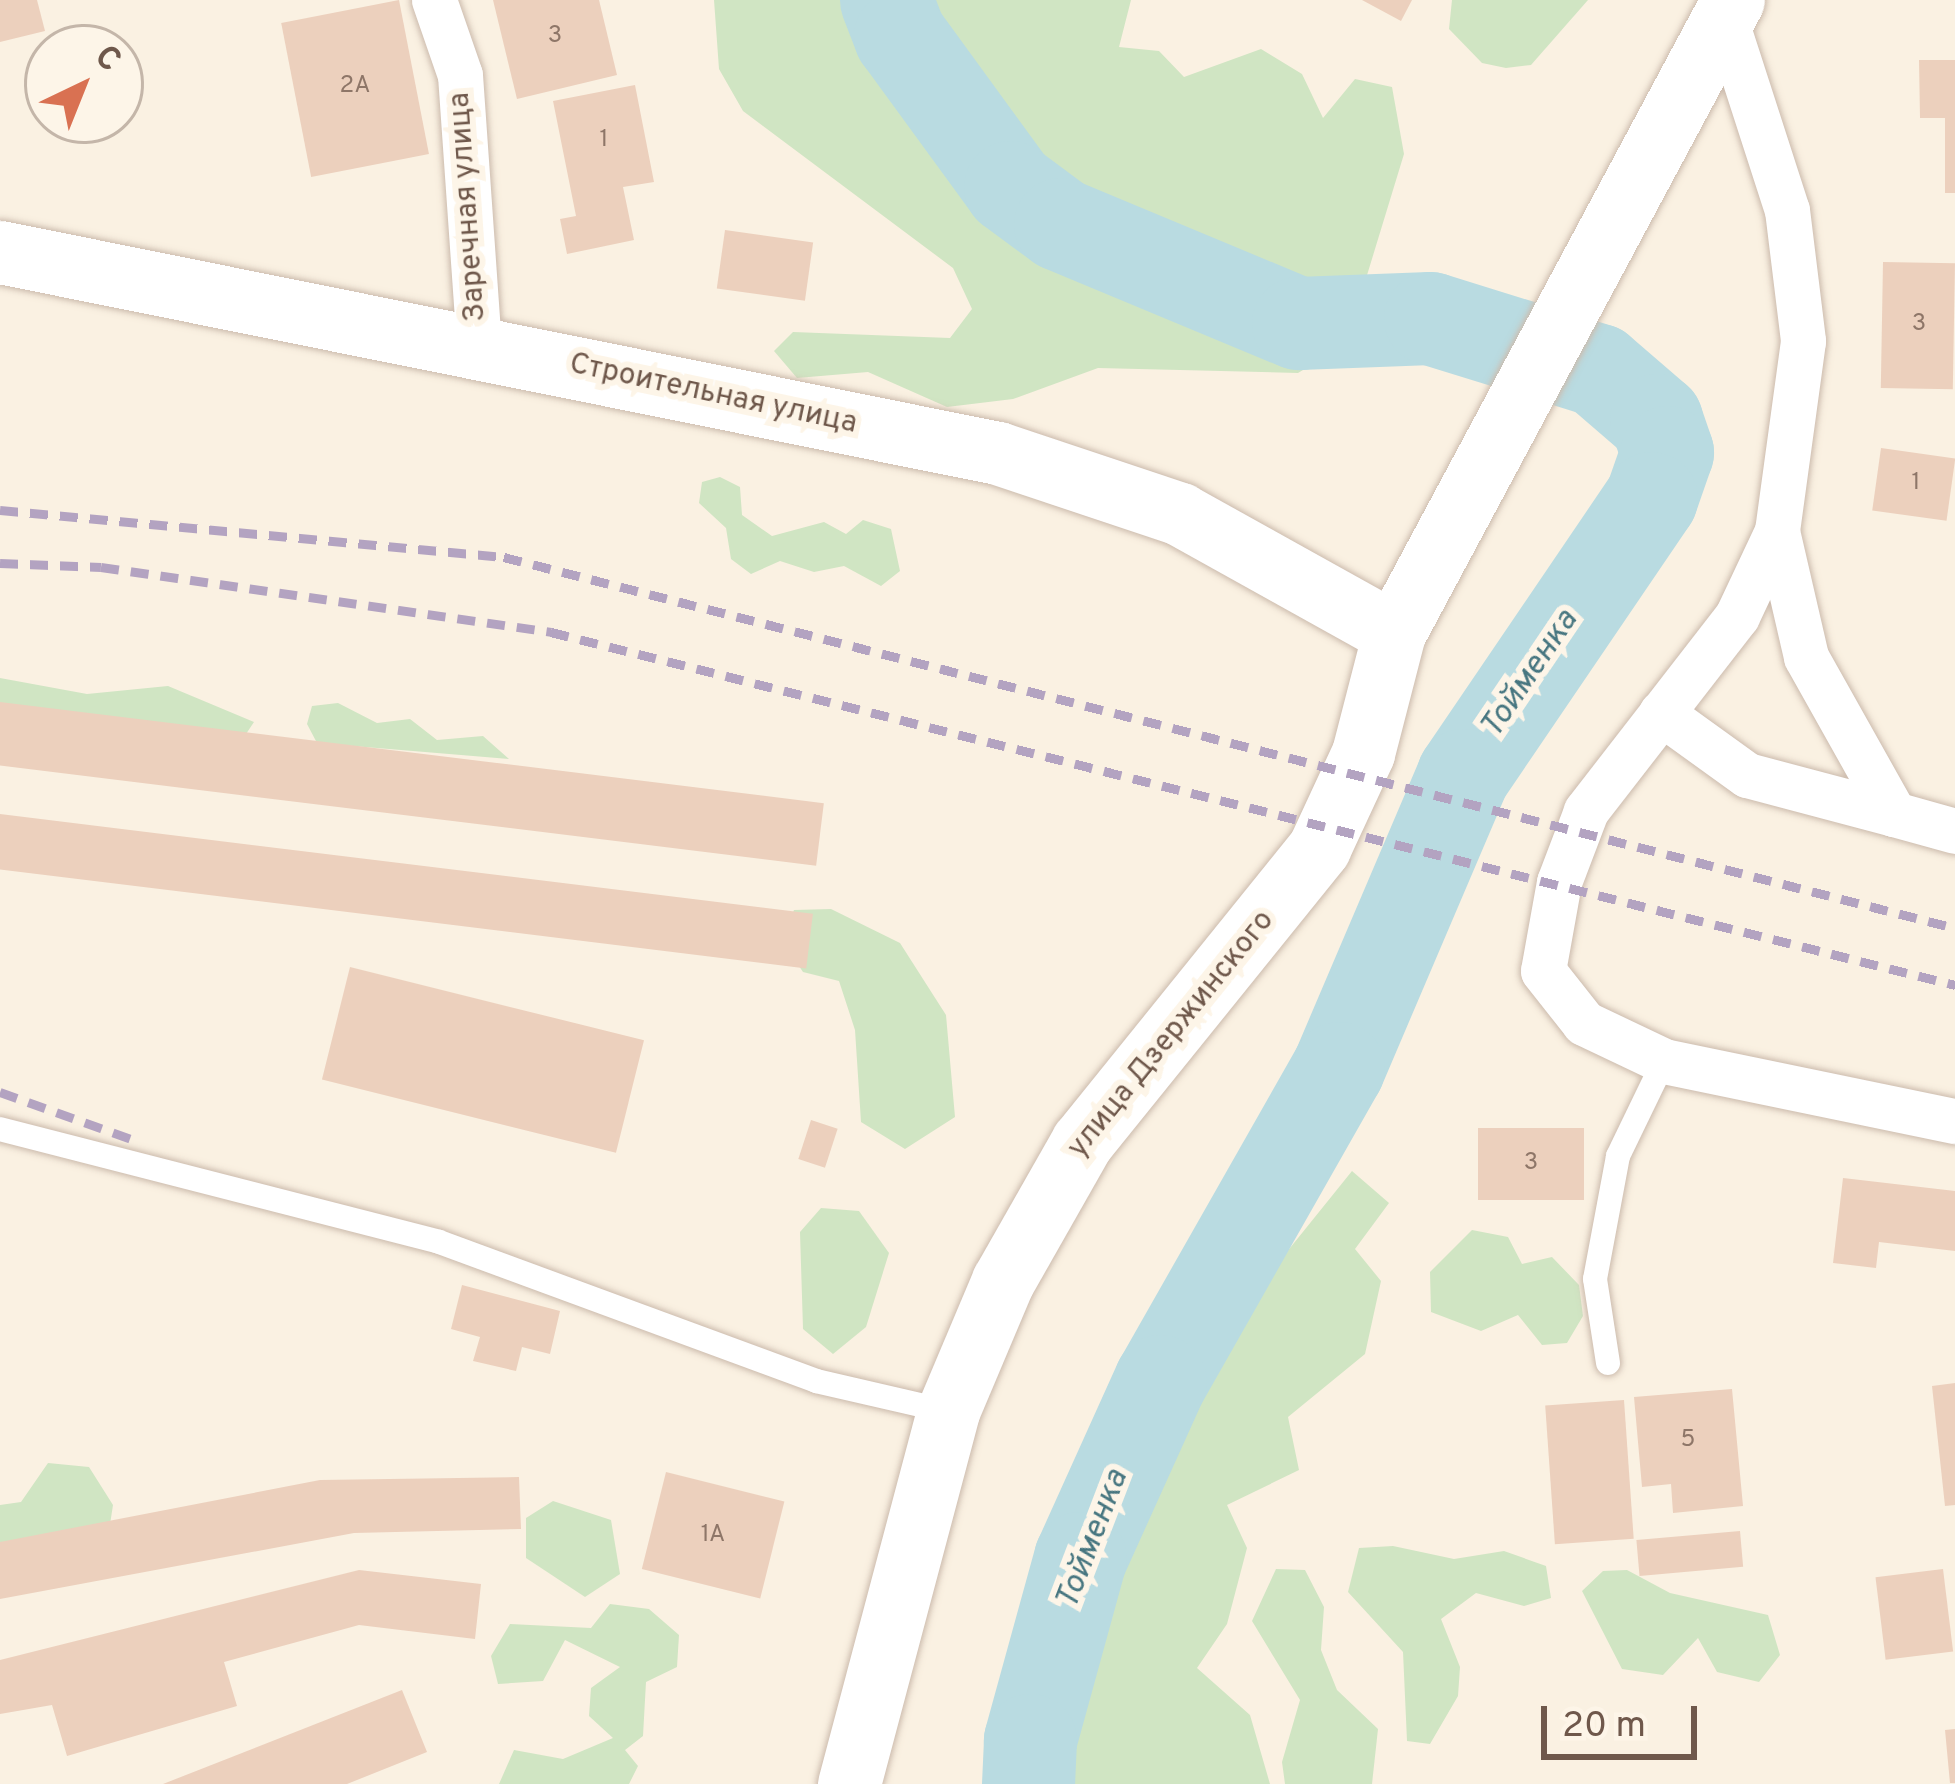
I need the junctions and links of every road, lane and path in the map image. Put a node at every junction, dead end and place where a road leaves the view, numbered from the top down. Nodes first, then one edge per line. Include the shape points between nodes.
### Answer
1 (434, 0) edge
2 (1725, 6) edge
3 (0, 252) edge
4 (479, 347) junction
5 (1778, 531) junction
6 (1394, 633) junction
7 (1661, 713) junction
8 (1894, 814) junction
9 (1955, 831) edge
10 (1664, 1060) junction
11 (1955, 1121) edge
12 (0, 1129) edge
13 (1608, 1363) dead end
14 (948, 1412) junction
15 (849, 1784) edge

1 - 4 street, Заречная улица via 460,75
2 - 5 street via 1787,210 1803,341
2 - 6 street, улица Дзержинского
3 - 4 street, Строительная улица
4 - 6 street, Строительная улица via 998,453 1180,514
5 - 7 street via 1737,616
5 - 8 street via 1806,657
6 - 14 street, улица Дзержинского via 1363,753 1318,848 1082,1142 1004,1281
7 - 8 street via 1747,775
7 - 10 street via 1586,812 1559,882 1544,971 1584,1023
8 - 9 street
10 - 11 street
10 - 13 lane via 1618,1156 1595,1279
12 - 14 lane via 439,1242 816,1381
14 - 15 street, улица Дзержинского

